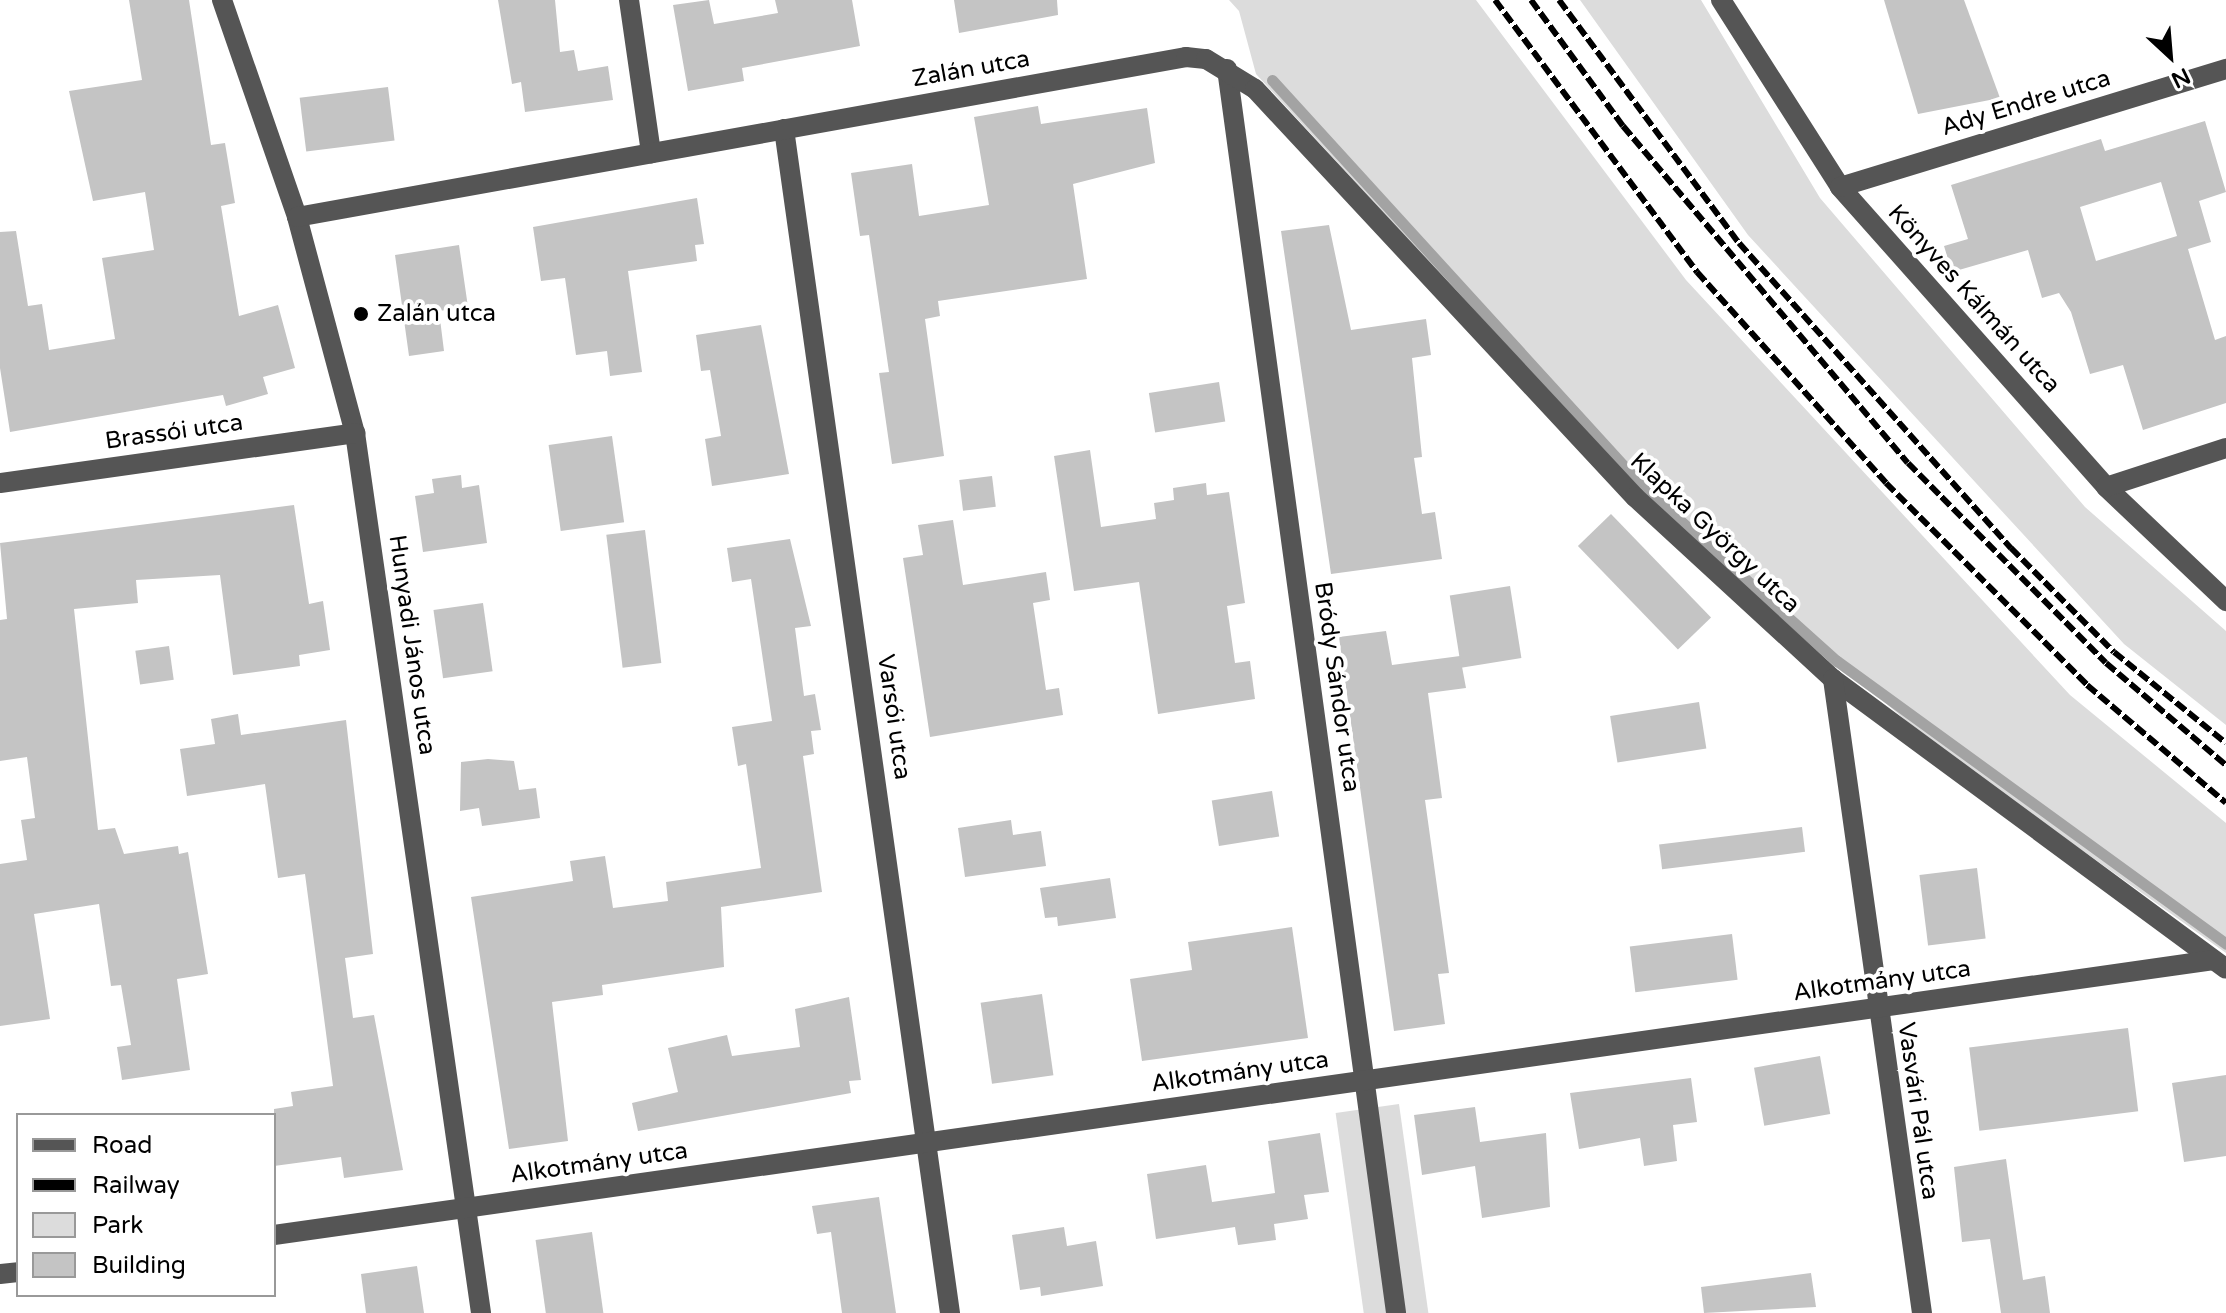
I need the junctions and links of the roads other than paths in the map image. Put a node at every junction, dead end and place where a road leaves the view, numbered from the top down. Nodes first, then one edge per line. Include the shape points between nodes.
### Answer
1 (222, 0) edge
2 (629, 0) edge
3 (1721, 0) edge
4 (1227, 69) junction
5 (2226, 69) edge
6 (784, 129) junction
7 (651, 153) junction
8 (1840, 187) junction
9 (297, 217) junction
10 (355, 433) junction
11 (2226, 448) edge
12 (0, 483) edge
13 (2106, 487) junction
14 (2226, 601) edge
15 (1833, 679) junction
16 (2220, 964) edge
17 (1877, 1008) junction
18 (1364, 1081) junction
19 (928, 1143) junction
20 (466, 1208) junction
21 (276, 1235) edge
22 (481, 1313) edge
23 (950, 1313) edge
24 (1396, 1313) edge
25 (1922, 1313) edge

1 - 9 street, Hunyadi János utca
2 - 7 street
3 - 8 street, Könyves Kálmán utca
4 - 6 street, Zalán utca via 1186,57
4 - 15 street, Klapka György utca via 1255,89 1635,497
4 - 18 street, Bródy Sándor utca
5 - 8 street, Ady Endre utca
6 - 7 street, Zalán utca
6 - 19 street, Varsói utca
7 - 9 street, Zalán utca
8 - 13 street, Könyves Kálmán utca
9 - 10 street, Hunyadi János utca
10 - 12 street, Brassói utca
10 - 20 street, Hunyadi János utca
11 - 13 street
13 - 14 street, Könyves Kálmán utca
15 - 16 street, Klapka György utca
15 - 17 street, Vasvári Pál utca
16 - 17 street, Alkotmány utca
17 - 18 street, Alkotmány utca
17 - 25 street, Vasvári Pál utca
18 - 19 street, Alkotmány utca
18 - 24 street, Bródy Sándor utca
19 - 20 street, Alkotmány utca
19 - 23 street, Varsói utca
20 - 21 street, Alkotmány utca
20 - 22 street, Hunyadi János utca

